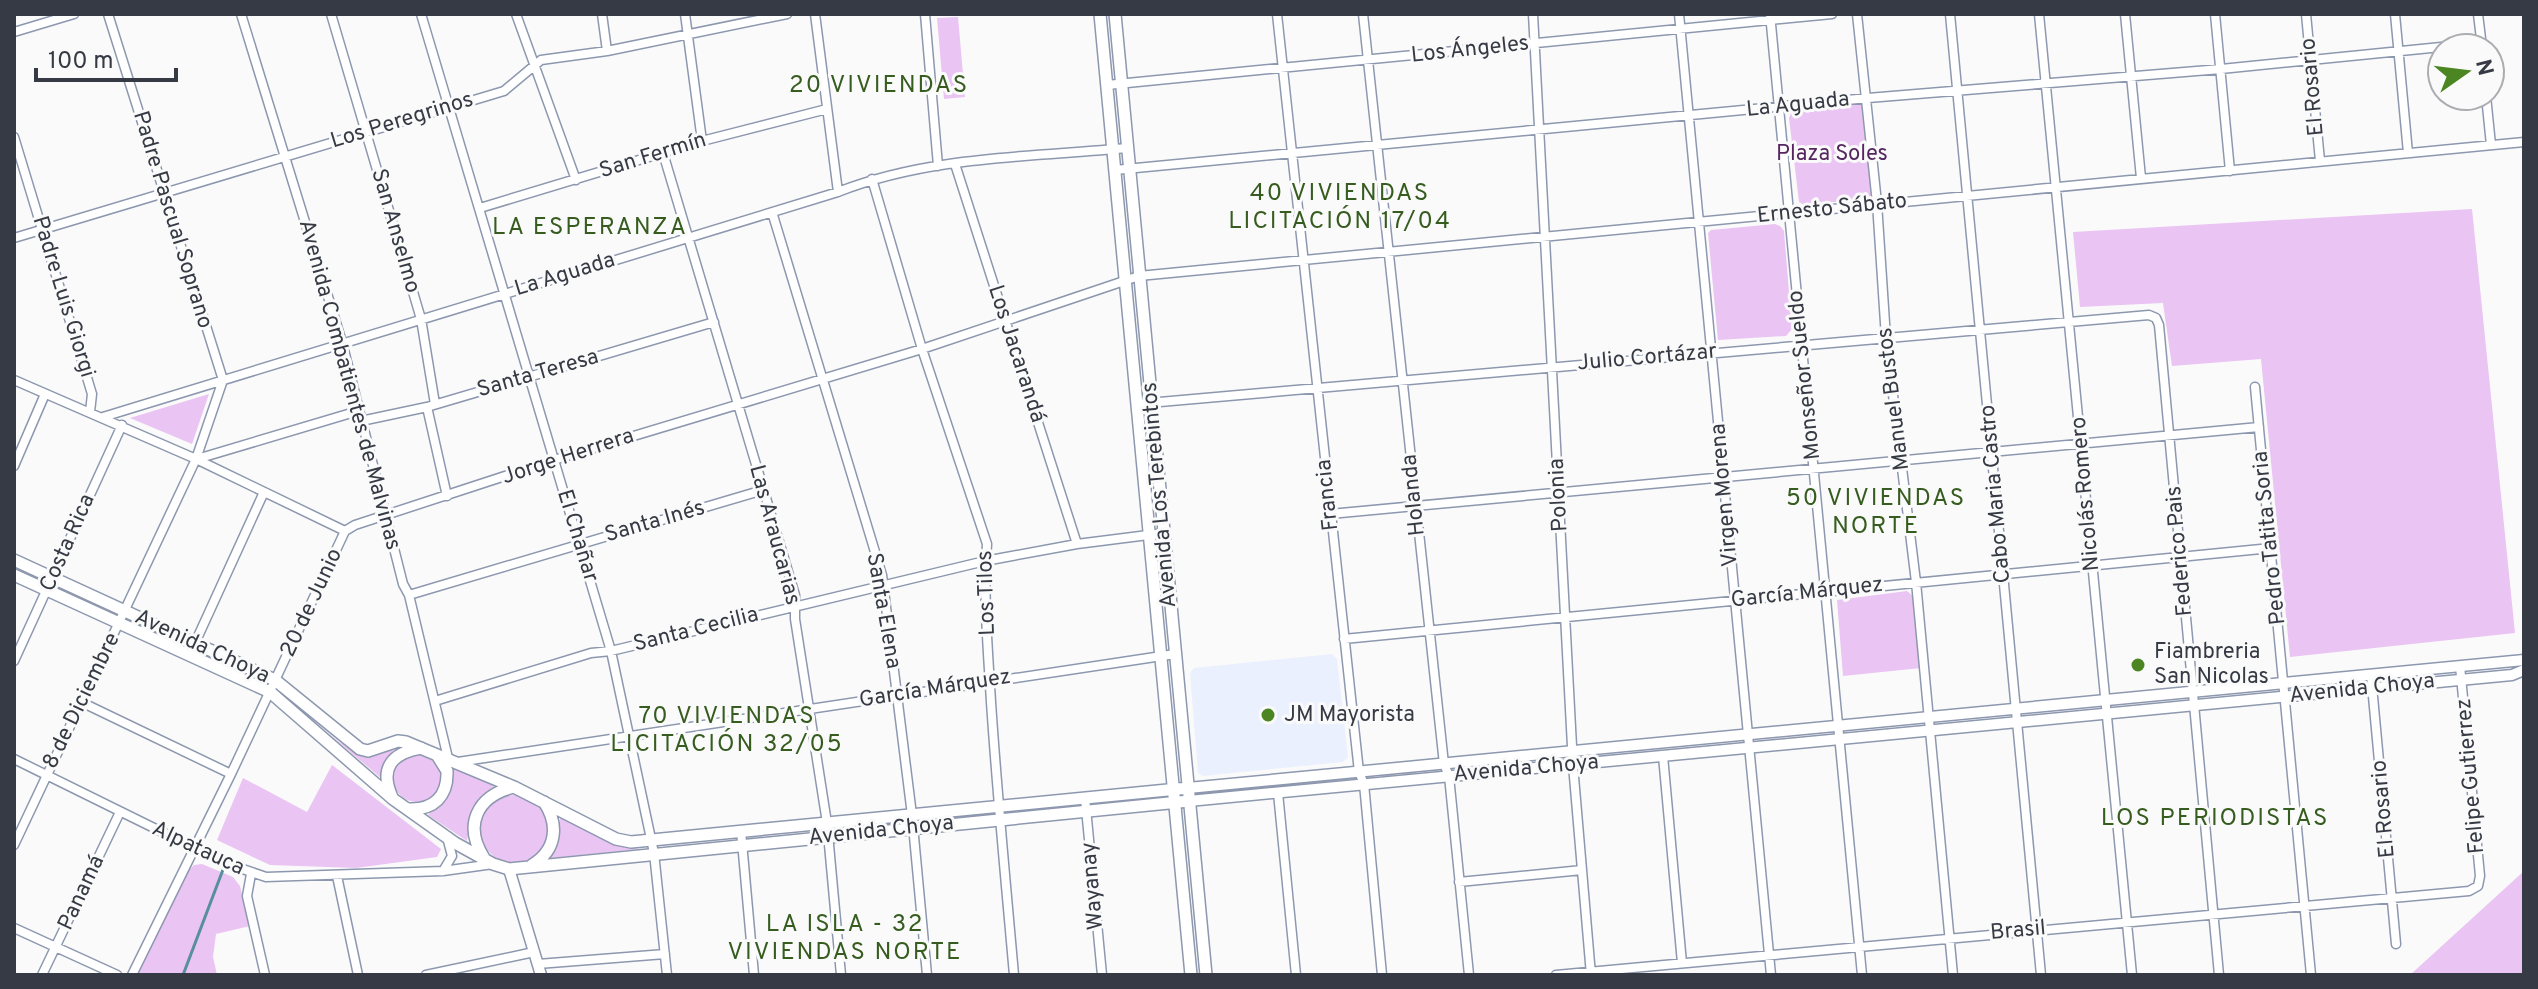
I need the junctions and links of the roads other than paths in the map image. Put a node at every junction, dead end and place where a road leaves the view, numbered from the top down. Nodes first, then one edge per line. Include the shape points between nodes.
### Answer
1 (74, 14) edge
2 (108, 14) edge
3 (241, 14) edge
4 (331, 14) edge
5 (421, 14) edge
6 (516, 14) edge
7 (602, 14) edge
8 (685, 14) edge
9 (787, 14) edge
10 (815, 14) edge
11 (925, 14) edge
12 (1100, 14) edge
13 (1115, 14) edge
14 (1277, 14) edge
15 (1363, 14) edge
16 (1533, 14) edge
17 (1679, 14) edge
18 (1832, 14) edge
19 (1857, 14) edge
20 (1950, 14) edge
21 (2039, 14) edge
22 (2125, 14) edge
23 (2215, 14) edge
24 (2306, 14) edge
25 (2395, 14) edge
26 (1770, 17) edge
27 (1681, 29) junction
28 (14, 32) edge
29 (687, 35) junction
30 (1535, 44) junction
31 (2426, 50) edge
32 (607, 51) junction
33 (2398, 53) junction
34 (1368, 60) junction
35 (2310, 60) junction
36 (533, 66) junction
37 (1282, 68) junction
38 (2221, 69) junction
39 (2131, 78) junction
40 (1121, 84) junction
41 (1107, 85) junction
42 (2046, 85) junction
43 (1957, 92) junction
44 (1868, 98) junction
45 (450, 106) junction
46 (1779, 108) junction
47 (827, 109) junction
48 (2488, 112) edge
49 (1689, 116) junction
50 (1539, 130) junction
51 (367, 131) junction
52 (14, 137) edge
53 (702, 141) junction
54 (2524, 142) edge
55 (1377, 145) junction
56 (2491, 145) junction
57 (1127, 148) junction
58 (1113, 150) junction
59 (663, 153) junction
60 (1291, 153) junction
61 (2408, 153) junction
62 (285, 157) junction
63 (2320, 161) junction
64 (955, 164) junction
65 (938, 166) junction
66 (1129, 169) junction
67 (1115, 170) junction
68 (2230, 171) junction
69 (2141, 178) junction
70 (872, 179) junction
71 (576, 180) junction
72 (2055, 186) junction
73 (838, 192) junction
74 (164, 194) junction
75 (1967, 194) junction
76 (1877, 203) junction
77 (480, 208) junction
78 (772, 212) junction
79 (1789, 214) junction
80 (1699, 222) junction
81 (42, 230) junction
82 (1545, 237) junction
83 (14, 238) edge
84 (688, 238) junction
85 (1388, 252) junction
86 (1303, 260) junction
87 (1139, 276) junction
88 (1126, 282) junction
89 (505, 292) junction
90 (2156, 318) joint
91 (421, 319) junction
92 (1006, 321) junction
93 (714, 322) junction
94 (2070, 322) junction
95 (1980, 330) junction
96 (1886, 338) junction
97 (342, 342) junction
98 (1802, 344) junction
99 (922, 349) junction
100 (1711, 352) junction
101 (1552, 367) junction
102 (530, 377) junction
103 (821, 379) junction
104 (14, 380) edge
105 (223, 380) junction
106 (1402, 380) junction
107 (2255, 387) dead end
108 (1316, 388) junction
109 (45, 394) junction
110 (1151, 403) junction
111 (738, 404) junction
112 (1137, 404) junction
113 (431, 405) junction
114 (90, 412) junction
115 (360, 416) junction
116 (103, 417) junction
117 (122, 425) junction
118 (2259, 427) junction
119 (2170, 436) junction
120 (2082, 443) junction
121 (1992, 451) junction
122 (196, 459) junction
123 (554, 460) junction
124 (1901, 460) junction
125 (14, 466) edge
126 (1814, 469) junction
127 (1723, 477) junction
128 (763, 490) junction
129 (264, 492) junction
130 (1559, 493) junction
131 (447, 496) junction
132 (1415, 506) junction
133 (1330, 514) junction
134 (385, 515) junction
135 (345, 531) junction
136 (1164, 533) junction
137 (1149, 535) junction
138 (580, 544) junction
139 (1077, 544) junction
140 (2271, 548) junction
141 (2181, 558) junction
142 (14, 560) edge
143 (985, 561) junction
144 (2093, 566) junction
145 (14, 575) edge
146 (2004, 575) junction
147 (53, 578) junction
148 (1916, 582) junction
149 (883, 586) junction
150 (47, 590) junction
151 (1826, 592) junction
152 (409, 595) junction
153 (1735, 601) junction
154 (795, 606) junction
155 (126, 612) junction
156 (1566, 617) junction
157 (120, 624) junction
158 (1429, 631) junction
159 (1344, 639) junction
160 (195, 643) junction
161 (611, 651) junction
162 (1175, 654) junction
163 (1161, 656) junction
164 (2524, 660) edge
165 (14, 661) edge
166 (2460, 666) junction
167 (2524, 670) edge
168 (2371, 675) junction
169 (275, 680) junction
170 (2462, 680) junction
171 (990, 681) junction
172 (2284, 683) junction
173 (2372, 688) junction
174 (270, 692) junction
175 (2193, 692) junction
176 (897, 696) junction
177 (2285, 697) junction
178 (2106, 700) junction
179 (435, 701) junction
180 (81, 702) junction
181 (2194, 705) junction
182 (810, 708) junction
183 (2015, 709) junction
184 (2108, 714) junction
185 (1929, 718) junction
186 (2017, 722) junction
187 (1839, 727) junction
188 (1930, 731) junction
189 (630, 735) junction
190 (1748, 735) junction
191 (1840, 740) junction
192 (421, 748) junction
193 (1749, 748) junction
194 (1573, 752) junction
195 (435, 753) junction
196 (1663, 756) junction
197 (14, 759) edge
198 (453, 760) junction
199 (1444, 764) junction
200 (1573, 765) junction
201 (1359, 772) junction
202 (231, 774) junction
203 (47, 775) junction
204 (1449, 776) junction
205 (1364, 784) junction
206 (514, 787) junction
207 (1173, 789) junction
208 (1278, 793) junction
209 (1189, 795) junction
210 (1085, 798) junction
211 (393, 799) junction
212 (543, 801) junction
213 (1175, 802) junction
214 (998, 806) junction
215 (408, 809) junction
216 (1086, 811) junction
217 (120, 812) junction
218 (912, 815) junction
219 (1000, 819) junction
220 (827, 823) junction
221 (914, 828) junction
222 (741, 831) junction
223 (446, 836) junction
224 (828, 836) junction
225 (652, 840) junction
226 (742, 844) junction
227 (14, 845) edge
228 (195, 848) junction
229 (654, 853) junction
230 (488, 861) junction
231 (528, 867) junction
232 (509, 869) junction
233 (1582, 870) junction
234 (443, 871) junction
235 (251, 874) junction
236 (337, 876) junction
237 (1459, 882) junction
238 (2478, 886) joint
239 (2392, 898) junction
240 (2304, 905) junction
241 (2213, 913) junction
242 (2127, 921) junction
243 (14, 928) edge
244 (2036, 929) junction
245 (1950, 937) junction
246 (2396, 944) dead end
247 (1859, 946) junction
248 (56, 947) junction
249 (534, 952) junction
250 (665, 954) junction
251 (1769, 955) junction
252 (1682, 963) junction
253 (540, 969) edge
254 (1591, 973) edge
255 (42, 975) edge
256 (117, 975) edge
257 (132, 975) edge
258 (265, 975) edge
259 (358, 975) edge
260 (426, 975) edge
261 (667, 975) edge
262 (754, 975) edge
263 (841, 975) edge
264 (927, 975) edge
265 (1014, 975) edge
266 (1102, 975) edge
267 (1191, 975) edge
268 (1206, 975) edge
269 (1296, 975) edge
270 (1382, 975) edge
271 (1469, 975) edge
272 (1556, 975) edge
273 (1771, 975) edge
274 (1862, 975) edge
275 (1953, 975) edge
276 (2041, 975) edge
277 (2132, 975) edge
278 (2219, 975) edge
279 (2311, 975) edge

1 - 28 street
2 - 74 street, Padre Pascual Soprano
3 - 62 street, Avenida Combatientes de Malvinas
4 - 51 street, San Anselmo
5 - 45 street, El Chañar
6 - 36 street
7 - 32 street
8 - 29 street
9 - 29 street, Los Peregrinos
10 - 47 street
11 - 65 street
12 - 41 main road, Avenida Los Terebintos
13 - 40 main road, Avenida Los Terebintos
14 - 37 street, Francia
15 - 34 street, Holanda
16 - 30 street, Polonia
17 - 27 street, Virgen Morena
18 - 26 street, Los Ángeles
19 - 44 street, Manuel Bustos
20 - 43 street, Cabo Maria Castro
21 - 42 street, Nicolás Romero
22 - 39 street
23 - 38 street
24 - 35 street, El Rosario
25 - 33 street
26 - 27 street, Los Ángeles
26 - 46 street, Monseñor Sueldo
27 - 30 street, Los Ángeles
27 - 49 street, Virgen Morena
29 - 32 street, Los Peregrinos
29 - 53 street
30 - 34 street, Los Ángeles
30 - 50 street, Polonia
31 - 33 street, La Aguada
32 - 36 street, Los Peregrinos via 541,60
33 - 35 street, La Aguada
33 - 61 street
34 - 37 street, Los Ángeles
34 - 55 street, Holanda
35 - 38 street, La Aguada
35 - 63 street, El Rosario
36 - 45 street, Los Peregrinos via 504,91
36 - 71 street
37 - 40 street, Los Ángeles
37 - 60 street, Francia
38 - 39 street, La Aguada
38 - 68 street
39 - 42 street, La Aguada
39 - 69 street
40 - 41 street, Los Ángeles
40 - 57 main road, Avenida Los Terebintos
41 - 58 main road, Avenida Los Terebintos
42 - 43 street, La Aguada
42 - 72 street, Nicolás Romero
43 - 44 street, La Aguada
43 - 75 street, Cabo Maria Castro
44 - 46 street, La Aguada
44 - 76 street, Manuel Bustos
45 - 51 street, Los Peregrinos
45 - 77 street, El Chañar
46 - 49 street, La Aguada
46 - 79 street, Monseñor Sueldo
47 - 53 street, San Fermín
47 - 73 street
48 - 56 street
49 - 50 street, La Aguada
49 - 80 street, Virgen Morena
50 - 55 street, La Aguada
50 - 82 street, Polonia
51 - 62 street, Los Peregrinos
51 - 91 street, San Anselmo
52 - 81 street, Padre Luis Giorgi
53 - 59 street, San Fermín
54 - 56 street, Ernesto Sábato
55 - 60 street, La Aguada
55 - 85 street, Holanda
56 - 61 street, Ernesto Sábato
57 - 58 street, La Aguada
57 - 66 main road, Avenida Los Terebintos
58 - 64 street, La Aguada
58 - 67 main road, Avenida Los Terebintos
59 - 71 street, San Fermín
59 - 84 street, Las Araucarias
60 - 66 street, La Aguada
60 - 86 street, Francia
61 - 63 street, Ernesto Sábato
62 - 74 street, Los Peregrinos
62 - 97 street, Avenida Combatientes de Malvinas
63 - 68 street, Ernesto Sábato
64 - 65 street, La Aguada
64 - 92 street, Los Jacarandá
65 - 70 street, La Aguada
66 - 67 street, La Aguada
66 - 87 main road, Avenida Los Terebintos
67 - 88 main road, Avenida Los Terebintos
68 - 69 street, Ernesto Sábato
69 - 72 street, Ernesto Sábato
70 - 73 street, La Aguada
70 - 99 street, Los Tilos
71 - 77 street, San Fermín
72 - 75 street, Ernesto Sábato
72 - 94 street, Nicolás Romero
73 - 78 street, La Aguada
74 - 81 street, Los Peregrinos
74 - 105 street, Padre Pascual Soprano
75 - 76 street, Ernesto Sábato
75 - 95 street, Cabo Maria Castro
76 - 79 street, Ernesto Sábato
76 - 96 street, Manuel Bustos
77 - 89 street, El Chañar
78 - 84 street, La Aguada
78 - 103 street, Santa Elena
79 - 80 street, Ernesto Sábato
79 - 98 street, Monseñor Sueldo
80 - 82 street, Ernesto Sábato
80 - 100 street, Virgen Morena
81 - 83 street, Los Peregrinos
81 - 114 street, Padre Luis Giorgi via 92,394
82 - 85 street, Ernesto Sábato
82 - 101 street, Polonia
84 - 89 street, La Aguada
84 - 93 street, Las Araucarias
85 - 86 street, Ernesto Sábato
85 - 106 street, Holanda
86 - 87 street, Ernesto Sábato
86 - 108 street, Francia
87 - 88 street, Jorge Herrera
87 - 110 main road, Avenida Los Terebintos
88 - 92 street, Jorge Herrera
88 - 112 main road, Avenida Los Terebintos
89 - 91 street, La Aguada
89 - 102 street, El Chañar
90 - 94 street, Julio Cortázar
90 - 119 street, Federico Pais
91 - 97 street, La Aguada
91 - 113 street, San Anselmo
92 - 99 street, Jorge Herrera
92 - 139 street, Los Jacarandá
93 - 102 street, Santa Teresa
93 - 111 street, Las Araucarias
94 - 95 street, Julio Cortázar
94 - 120 street, Nicolás Romero
95 - 96 street, Julio Cortázar
95 - 121 street, Cabo Maria Castro
96 - 98 street, Julio Cortázar
96 - 124 street, Manuel Bustos
97 - 105 street, La Aguada
97 - 115 street, Avenida Combatientes de Malvinas
98 - 100 street, Julio Cortázar
98 - 126 street, Monseñor Sueldo
99 - 103 street, Jorge Herrera
99 - 143 street, Los Tilos via 987,544
100 - 101 street, Julio Cortázar
100 - 127 street, Virgen Morena
101 - 106 street, Julio Cortázar
101 - 130 street, Polonia
102 - 113 street, Santa Teresa
102 - 123 street, El Chañar
103 - 111 street, Jorge Herrera
103 - 149 street, Santa Elena
104 - 109 street
105 - 116 street, La Aguada
105 - 122 street, 8 de Diciembre
106 - 108 street, Julio Cortázar
106 - 132 street, Holanda
107 - 118 street, Pedro Tatita Soria
108 - 110 street, Julio Cortázar
108 - 133 street, Francia
109 - 114 street
109 - 125 street
110 - 112 street, Julio Cortázar
110 - 136 main road, Avenida Los Terebintos
111 - 123 street, Jorge Herrera
111 - 128 street, Las Araucarias
112 - 137 main road, Avenida Los Terebintos
113 - 115 street, Santa Teresa
113 - 131 street, San Anselmo
114 - 116 street
115 - 122 street, Santa Teresa
115 - 134 street, Avenida Combatientes de Malvinas
116 - 117 street
117 - 122 street
117 - 147 street, Costa Rica
118 - 119 street
118 - 140 street, Pedro Tatita Soria
119 - 120 street
119 - 141 street, Federico Pais
120 - 121 street
120 - 144 street, Nicolás Romero
121 - 124 street
121 - 146 street, Cabo Maria Castro
122 - 129 street
122 - 155 street, 8 de Diciembre
123 - 131 street, Jorge Herrera
123 - 138 street, El Chañar
124 - 126 street
124 - 148 street, Manuel Bustos
126 - 127 street
126 - 151 street, Monseñor Sueldo
127 - 130 street
127 - 153 street, Virgen Morena
128 - 138 street, Santa Inés
128 - 154 street, Las Araucarias
129 - 135 street
129 - 160 street
130 - 132 street
130 - 156 street, Polonia
131 - 134 street, Jorge Herrera
132 - 133 street
132 - 158 street, Holanda
133 - 159 street, Francia
134 - 135 street, Jorge Herrera
134 - 152 street, Avenida Combatientes de Malvinas
135 - 169 street, 20 de Junio
136 - 137 street, Santa Cecilia
136 - 162 main road, Avenida Los Terebintos
137 - 139 street, Santa Cecilia
137 - 163 main road, Avenida Los Terebintos
138 - 152 street, Santa Inés
138 - 161 street, El Chañar
139 - 143 street, Santa Cecilia
140 - 141 street, García Márquez
140 - 172 street, Pedro Tatita Soria
141 - 144 street, García Márquez
141 - 175 street, Federico Pais
142 - 147 main road, Avenida Choya
143 - 149 street, Santa Cecilia
143 - 171 street, Los Tilos
144 - 146 street, García Márquez
144 - 178 street, Nicolás Romero
145 - 150 main road, Avenida Choya
146 - 148 street, García Márquez
146 - 183 street, Cabo Maria Castro
147 - 150 street, Costa Rica
147 - 155 main road, Avenida Choya
148 - 151 street, García Márquez
148 - 185 street, Manuel Bustos
149 - 154 street, Santa Cecilia
149 - 176 street, Santa Elena
150 - 157 main road, Avenida Choya
150 - 165 street, Costa Rica
151 - 153 street, García Márquez
151 - 187 street, Monseñor Sueldo
152 - 179 street, Avenida Combatientes de Malvinas
153 - 156 street, García Márquez
153 - 190 street, Virgen Morena
154 - 161 street, Santa Cecilia
154 - 182 street, Las Araucarias
155 - 157 street, 8 de Diciembre
155 - 160 main road, Avenida Choya
156 - 158 street, García Márquez
156 - 194 street, Polonia
157 - 174 main road, Avenida Choya
157 - 180 street, 8 de Diciembre
158 - 159 street, García Márquez
158 - 199 street, Holanda
159 - 201 street, Francia
160 - 169 main road, Avenida Choya
161 - 179 street, Santa Cecilia
161 - 189 street, El Chañar
162 - 163 street, García Márquez
162 - 209 main road, Avenida Los Terebintos
163 - 171 street, García Márquez
163 - 207 main road, Avenida Los Terebintos
164 - 166 street, Avenida Choya
166 - 168 street, Avenida Choya
166 - 170 street, Felipe Gutierrez
167 - 170 street, Avenida Choya
168 - 172 street, Avenida Choya
168 - 173 street, El Rosario
169 - 174 street, 20 de Junio
169 - 192 main road, Avenida Choya via 360,749 398,741
170 - 173 street, Avenida Choya
170 - 238 street, Felipe Gutierrez
171 - 176 street, García Márquez
171 - 214 street, Los Tilos
172 - 175 street, Avenida Choya
172 - 177 street, Pedro Tatita Soria
173 - 177 street, Avenida Choya
173 - 239 street, El Rosario
174 - 202 street, 20 de Junio
174 - 211 main road, Avenida Choya
175 - 178 street, Avenida Choya
175 - 181 street, Federico Pais
176 - 182 street, García Márquez
176 - 218 street, Santa Elena
177 - 181 street, Avenida Choya
177 - 240 street, Pedro Tatita Soria
178 - 183 street, Avenida Choya
178 - 184 street, Nicolás Romero
179 - 198 street, Avenida Combatientes de Malvinas
180 - 202 street
180 - 203 street, 8 de Diciembre
181 - 184 street, Avenida Choya
181 - 241 street, Federico Pais
182 - 189 street, García Márquez
182 - 220 street, Las Araucarias
183 - 185 street, Avenida Choya
183 - 186 street, Cabo Maria Castro
184 - 186 street, Avenida Choya
184 - 242 street, Nicolás Romero
185 - 187 street, Avenida Choya
185 - 188 street, Manuel Bustos
186 - 188 street, Avenida Choya
186 - 244 street, Cabo Maria Castro
187 - 190 street, Avenida Choya
187 - 191 street, Monseñor Sueldo
188 - 191 street, Avenida Choya
188 - 245 street, Manuel Bustos
189 - 198 street, García Márquez
189 - 225 street, El Chañar
190 - 193 street, Virgen Morena
190 - 194 street, Avenida Choya
191 - 193 street, Avenida Choya
191 - 247 street, Monseñor Sueldo
192 - 195 main road
192 - 211 main road via 391,761 386,779
193 - 196 street, Avenida Choya
193 - 251 street, Virgen Morena
194 - 199 street, Avenida Choya
194 - 200 street, Polonia
195 - 198 main road
195 - 215 main road via 447,771 444,792 430,807
196 - 200 street, Avenida Choya
196 - 252 street
197 - 203 street, Alpatauca
198 - 206 main road
199 - 201 street, Avenida Choya
199 - 204 street, Holanda
200 - 204 street, Avenida Choya
200 - 233 street, Polonia
201 - 205 street, Francia
201 - 209 street, Avenida Choya
202 - 228 street, 20 de Junio
203 - 217 street, Alpatauca
203 - 227 street, 8 de Diciembre
204 - 205 street, Avenida Choya
204 - 237 street, Holanda
205 - 208 street, Avenida Choya
205 - 270 street, Francia
206 - 212 main road
206 - 230 main road via 488,798 474,822 474,836
207 - 209 main road, Avenida Choya
207 - 210 main road, Avenida Choya
207 - 213 main road, Avenida Los Terebintos
208 - 209 street, Avenida Choya
208 - 269 street
209 - 213 main road, Avenida Choya
209 - 268 main road, Avenida Los Terebintos
210 - 214 main road, Avenida Choya
210 - 216 street, Wayanay
211 - 215 main road
212 - 225 main road, Avenida Choya via 616,839
212 - 231 main road via 553,816 554,837 541,860
213 - 216 main road, Avenida Choya
213 - 267 main road, Avenida Los Terebintos
214 - 218 main road, Avenida Choya
214 - 219 street, Los Tilos
215 - 223 main road
216 - 219 main road, Avenida Choya
216 - 266 street, Wayanay
217 - 228 street, Alpatauca
217 - 248 street, Panamá
218 - 220 main road, Avenida Choya
218 - 221 street, Santa Elena
219 - 221 main road, Avenida Choya
219 - 265 street, Los Tilos
220 - 222 main road, Avenida Choya
220 - 224 street, Las Araucarias
221 - 224 main road, Avenida Choya
221 - 264 street, Santa Elena
222 - 225 main road, Avenida Choya
222 - 226 street
223 - 230 main road
223 - 234 street via 452,856
224 - 226 main road, Avenida Choya
224 - 263 street, Las Araucarias
225 - 229 street, El Chañar
226 - 229 main road, Avenida Choya
226 - 262 street
228 - 235 street, Alpatauca
228 - 257 street, 20 de Junio
229 - 231 main road, Avenida Choya
229 - 250 street, El Chañar
230 - 232 main road
230 - 234 street, Alpatauca
231 - 232 main road
232 - 249 street
233 - 237 street
233 - 254 street, Polonia
234 - 236 street, Alpatauca
235 - 236 street, Alpatauca
235 - 258 street via 247,896
236 - 259 street
237 - 271 street, Holanda
238 - 239 street, Brasil
239 - 240 street, Brasil
239 - 246 street, El Rosario
240 - 241 street, Brasil
240 - 279 street, Pedro Tatita Soria
241 - 242 street, Brasil
241 - 278 street, Federico Pais
242 - 244 street, Brasil
242 - 277 street, Nicolás Romero
243 - 248 street
244 - 245 street, Brasil
244 - 276 street, Cabo Maria Castro
245 - 247 street, Brasil
245 - 275 street, Manuel Bustos
247 - 251 street, Brasil
247 - 274 street, Monseñor Sueldo
248 - 255 street, Panamá
248 - 256 street
249 - 253 street
249 - 260 street
250 - 253 street
250 - 261 street, El Chañar
251 - 252 street, Brasil
251 - 273 street, Virgen Morena
252 - 254 street, Brasil
254 - 272 street, Brasil

